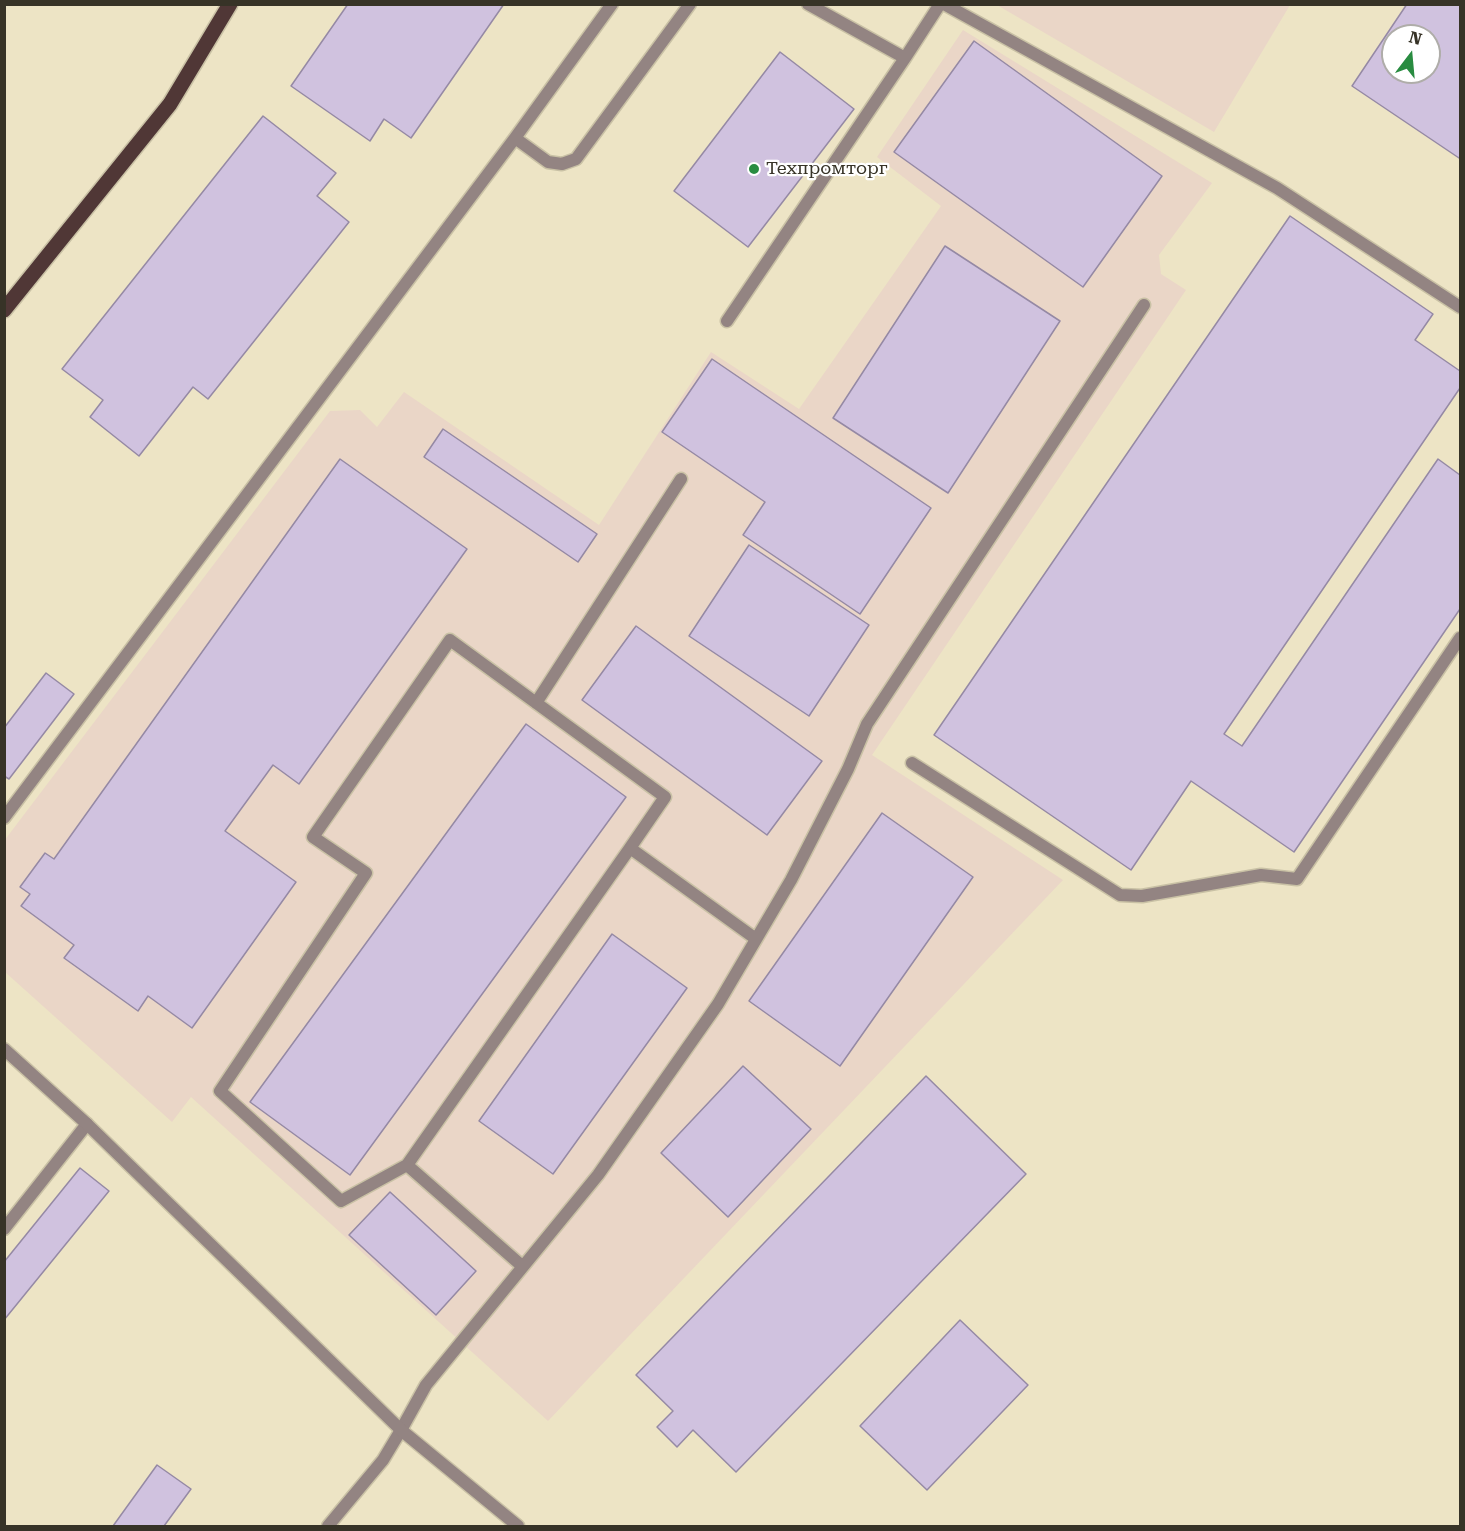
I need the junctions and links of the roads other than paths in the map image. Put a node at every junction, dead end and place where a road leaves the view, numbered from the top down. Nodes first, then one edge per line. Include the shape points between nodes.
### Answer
1 (230, 4) edge
2 (612, 4) edge
3 (690, 4) edge
4 (808, 4) edge
5 (942, 4) edge
6 (904, 58) junction
7 (515, 138) junction
8 (1144, 305) dead end
9 (1461, 307) edge
10 (4, 310) edge
11 (727, 321) dead end
12 (681, 480) dead end
13 (1461, 638) edge
14 (536, 703) junction
15 (912, 763) dead end
16 (4, 818) edge
17 (630, 848) junction
18 (756, 939) junction
19 (4, 1049) edge
20 (87, 1124) junction
21 (406, 1165) junction
22 (4, 1229) edge
23 (522, 1266) junction
24 (401, 1430) junction
25 (328, 1527) edge
26 (518, 1527) edge

1 - 10 main road via 170,104
2 - 7 street
3 - 7 street via 576,159 562,164 548,162
4 - 6 street
5 - 6 street
5 - 9 street via 1277,188
6 - 11 street
7 - 16 street
8 - 18 street via 867,724 796,870
12 - 14 street
13 - 15 street via 1296,879 1261,875 1142,896 1120,896
14 - 17 street via 665,797
14 - 21 street via 450,640 313,837 366,873 220,1091 341,1201
17 - 18 street
17 - 21 street
18 - 23 street via 718,1004 598,1175
19 - 20 street
20 - 22 street
20 - 24 street
21 - 23 street
23 - 24 street via 426,1385
24 - 25 street via 383,1460
24 - 26 street

